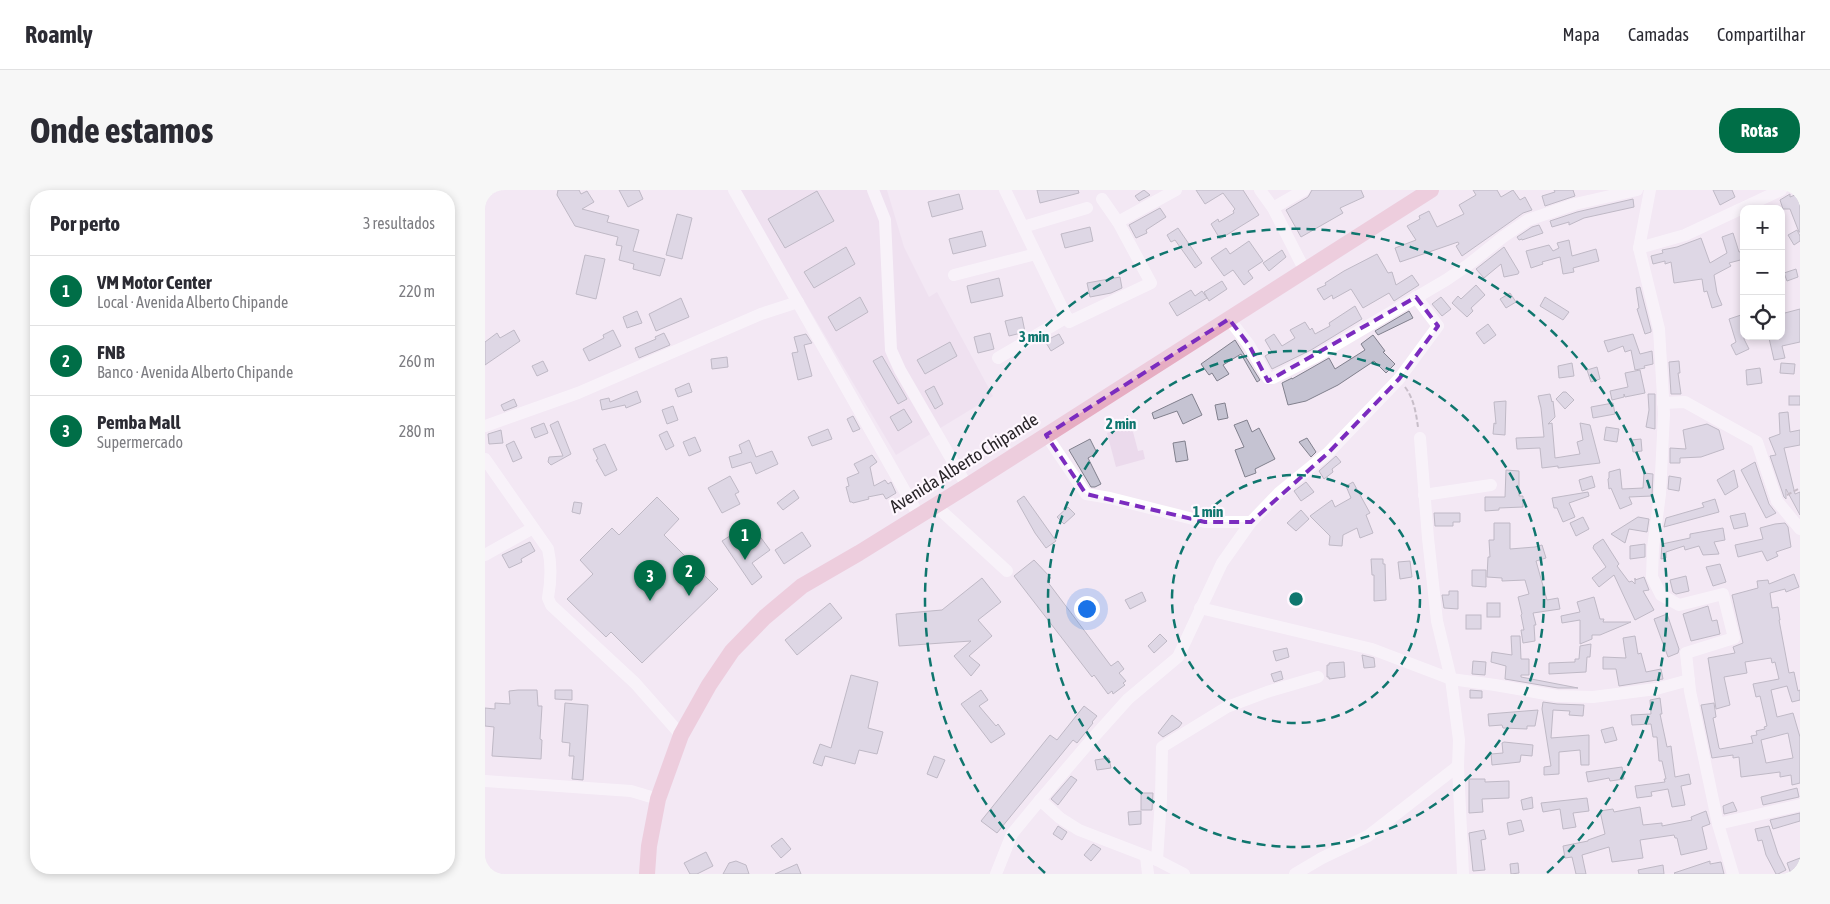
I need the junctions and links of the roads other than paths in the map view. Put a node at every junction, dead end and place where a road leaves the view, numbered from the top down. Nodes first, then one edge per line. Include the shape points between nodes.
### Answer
1 (734, 190) edge
2 (873, 190) edge
3 (1005, 190) edge
4 (1176, 190) edge
5 (1260, 190) edge
6 (1304, 190) edge
7 (1431, 190) edge
8 (1637, 190) edge
9 (1650, 190) edge
10 (1781, 190) edge
11 (1156, 195) edge
12 (1103, 199) dead end
13 (1087, 208) dead end
14 (1273, 208) junction
15 (1118, 222) junction
16 (1023, 227) junction
17 (1639, 248) junction
18 (1036, 254) junction
19 (1304, 269) junction
20 (954, 275) dead end
21 (1416, 297) junction
22 (798, 302) junction
23 (1067, 317) junction
24 (1229, 319) junction
25 (998, 358) dead end
26 (1663, 403) junction
27 (485, 426) edge
28 (1046, 435) junction
29 (1420, 438) road end
30 (485, 459) edge
31 (1491, 485) dead end
32 (967, 486) junction
33 (1425, 495) junction
34 (935, 505) junction
35 (919, 516) junction
36 (1251, 522) junction
37 (533, 528) junction
38 (1800, 529) edge
39 (485, 555) edge
40 (1007, 571) dead end
41 (1200, 608) junction
42 (1318, 677) dead end
43 (1451, 679) junction
44 (1689, 680) junction
45 (681, 734) junction
46 (1458, 766) junction
47 (485, 780) edge
48 (658, 799) junction
49 (1040, 800) junction
50 (1800, 805) edge
51 (1718, 824) junction
52 (1152, 858) junction
53 (647, 874) edge
54 (996, 874) edge
55 (1148, 874) edge
56 (1184, 874) edge
57 (1295, 874) edge
58 (1463, 874) edge
59 (1733, 874) edge

1 - 22 street
2 - 32 street via 885,220 891,350
3 - 16 street
4 - 11 street
5 - 14 street
6 - 14 street
7 - 19 main road, Avenida Alberto Chipande
8 - 21 street via 1575,204 1529,220 1503,236 1468,265
9 - 17 street
10 - 17 street via 1685,235
11 - 15 street
12 - 15 street
13 - 16 street
14 - 19 street
15 - 23 street via 1151,283 1069,322
16 - 18 street
17 - 26 street via 1659,329
18 - 20 street
18 - 23 street
19 - 24 main road, Avenida Alberto Chipande
21 - 24 street via 1273,378 1268,378
21 - 36 street via 1438,326 1399,379 1328,453
22 - 27 street via 761,314 578,392
22 - 35 street
23 - 25 street
24 - 28 main road, Avenida Alberto Chipande
26 - 38 street via 1685,402 1757,442 1777,501
26 - 44 street via 1652,576 1661,595 1679,605 1723,594 1734,638 1686,653
28 - 32 main road, Avenida Alberto Chipande
28 - 36 street via 1086,494 1205,522
29 - 33 street
30 - 37 street
31 - 33 street
32 - 34 main road, Avenida Alberto Chipande
33 - 43 street via 1437,621
34 - 35 main road, Avenida Alberto Chipande
34 - 40 street
35 - 45 main road, Avenida Alberto Chipande via 802,586 765,617 732,651
36 - 41 street via 1222,563
37 - 39 street
37 - 45 street via 548,549 552,564 547,598 551,605 635,683
41 - 43 street via 1373,649
41 - 49 street via 1177,657 1128,699
42 - 52 street via 1227,707 1162,747 1161,799
43 - 44 street via 1557,696 1593,697 1656,689
43 - 46 street via 1459,740
44 - 51 street
45 - 48 main road, Avenida Alberto Chipande
46 - 57 street via 1368,836
46 - 58 street
47 - 48 street via 631,791
48 - 53 main road, Avenida Alberto Chipande
49 - 52 street via 1079,830
49 - 54 street via 1012,834
50 - 51 street
51 - 59 street
52 - 55 street
52 - 56 street

